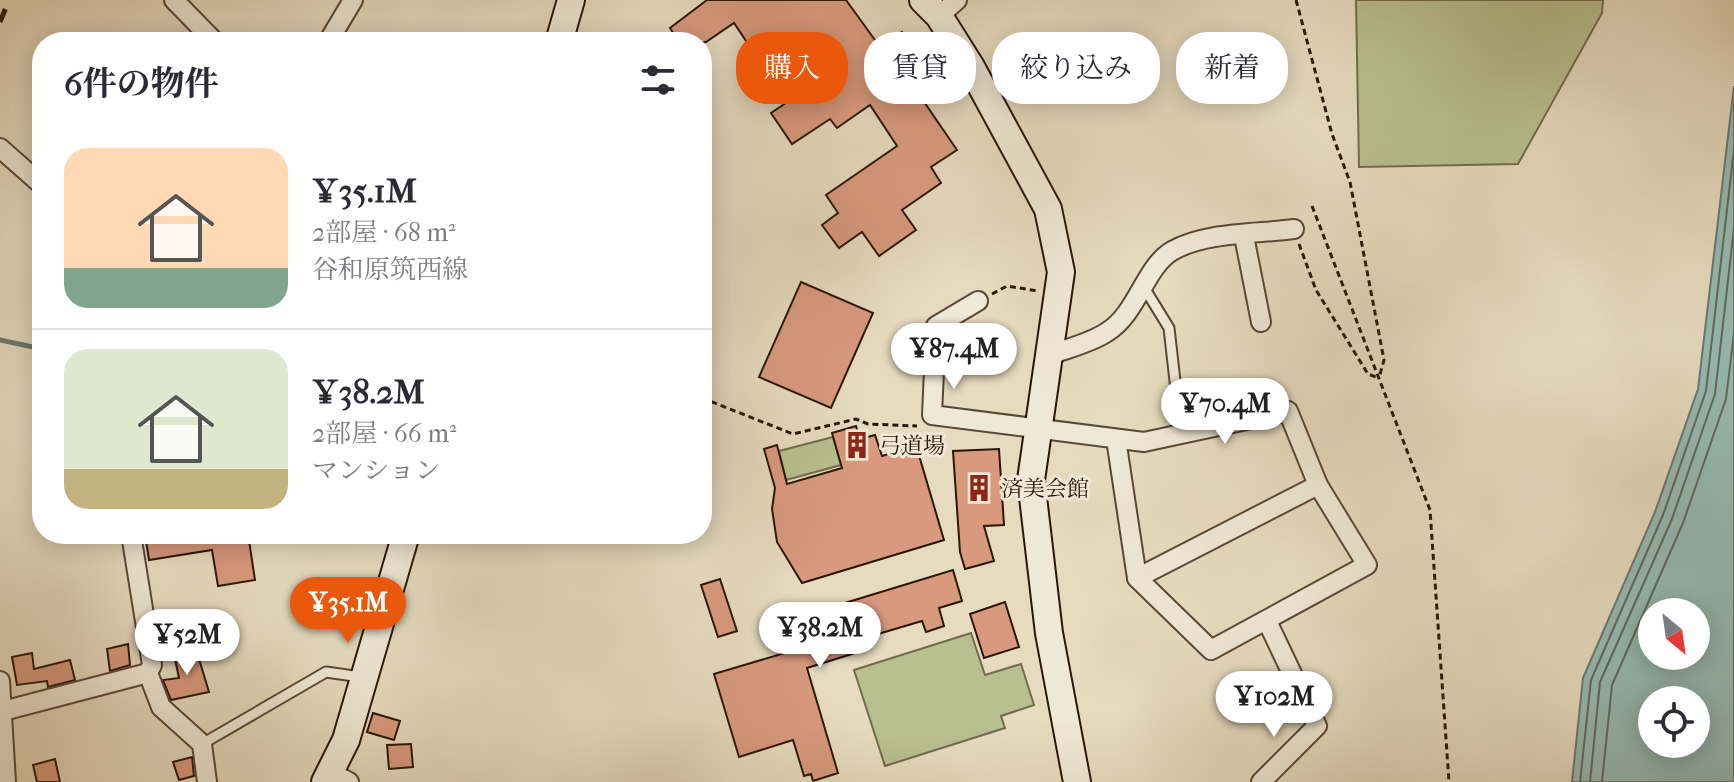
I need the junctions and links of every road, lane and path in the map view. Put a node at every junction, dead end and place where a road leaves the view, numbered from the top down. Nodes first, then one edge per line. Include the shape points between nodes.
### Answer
1 (174, 0) edge
2 (353, 0) edge
3 (571, 0) edge
4 (1296, 0) edge
5 (940, 5) edge
6 (205, 32) edge
7 (334, 32) edge
8 (562, 32) edge
9 (0, 148) edge
10 (32, 176) edge
11 (1312, 206) dead end
12 (1294, 229) joint
13 (1244, 236) junction
14 (1145, 289) junction
15 (1058, 294) junction
16 (978, 301) joint
17 (1261, 322) dead end
18 (1050, 355) junction
19 (1379, 378) junction
20 (712, 402) edge
21 (919, 426) dead end
22 (1037, 426) junction
23 (1181, 434) junction
24 (1116, 439) junction
25 (1318, 485) junction
26 (133, 544) edge
27 (403, 544) edge
28 (1137, 578) junction
29 (1267, 621) junction
30 (148, 673) junction
31 (364, 678) junction
32 (0, 681) edge
33 (3, 711) junction
34 (202, 744) junction
35 (333, 780) edge
36 (6, 782) edge
37 (207, 782) edge
38 (1077, 782) edge
39 (1261, 782) edge
40 (1449, 782) edge

1 - 6 street
2 - 7 street
3 - 8 street
4 - 19 path via 1350,182 1384,360
5 - 15 street via 1048,209 1061,272
9 - 10 street
11 - 19 path
12 - 13 street
12 - 19 path via 1316,290 1368,374
13 - 14 street via 1172,251 1157,262
13 - 17 street
14 - 18 street via 1109,332
14 - 23 lane via 1169,328
15 - 16 path via 1007,286
15 - 18 street
16 - 22 street via 936,326 932,415
18 - 22 street
19 - 40 path via 1430,510
20 - 21 path via 793,434 856,419
22 - 24 street
22 - 38 street via 1031,480
23 - 24 street via 1144,442
23 - 25 street via 1288,411
24 - 28 street
25 - 28 street
25 - 29 street via 1367,565
26 - 30 street via 152,665
27 - 31 street
28 - 29 street via 1211,650
29 - 39 street via 1317,726
30 - 33 street
30 - 34 street via 161,707
31 - 34 lane via 326,672
31 - 35 street
32 - 33 street
33 - 36 street
34 - 37 street

